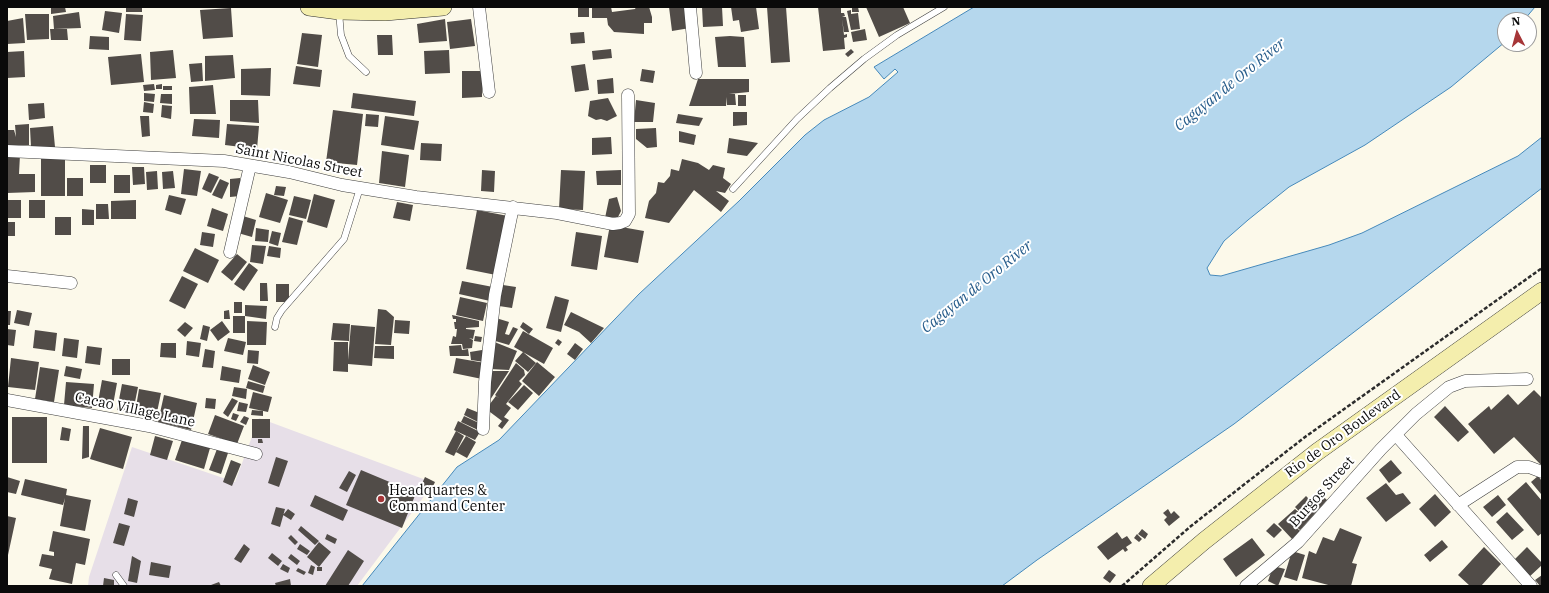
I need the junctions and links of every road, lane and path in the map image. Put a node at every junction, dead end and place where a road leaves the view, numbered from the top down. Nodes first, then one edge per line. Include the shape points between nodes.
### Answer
1 (309, 7) edge
2 (443, 7) edge
3 (479, 7) edge
4 (690, 7) edge
5 (944, 7) edge
6 (339, 11) junction
7 (366, 72) dead end
8 (696, 73) dead end
9 (488, 92) dead end
10 (628, 95) dead end
11 (7, 151) edge
12 (250, 166) junction
13 (360, 188) junction
14 (733, 189) dead end
15 (513, 207) junction
16 (230, 252) dead end
17 (7, 276) edge
18 (71, 283) dead end
19 (1542, 291) edge
20 (275, 327) dead end
21 (1527, 379) dead end
22 (7, 400) edge
23 (482, 429) dead end
24 (1396, 435) junction
25 (256, 454) dead end
26 (1542, 472) edge
27 (1458, 505) junction
28 (116, 575) dead end
29 (124, 586) edge
30 (1151, 586) edge
31 (1246, 586) edge
32 (1531, 586) edge

1 - 6 main road
2 - 6 main road via 385,12
3 - 9 street
4 - 8 street
5 - 14 lane via 897,35 830,88 797,119
6 - 7 lane via 341,35 349,56
10 - 15 street, Saint Nicolas Street via 629,214 625,221 613,224
11 - 12 street, Saint Nicolas Street via 224,162
12 - 13 street, Saint Nicolas Street
12 - 16 street
13 - 15 street, Saint Nicolas Street via 416,197
13 - 20 lane via 344,239 282,310
15 - 23 street via 496,294
17 - 18 street
19 - 30 main road, Rio de Oro Boulevard via 1317,452
21 - 24 street, Burgos Street via 1465,381 1449,387 1416,414
22 - 25 street, Cacao Village Lane via 149,426
24 - 27 street
24 - 31 street, Burgos Street via 1298,542
26 - 27 street via 1529,467 1517,467
27 - 32 street
28 - 29 lane

